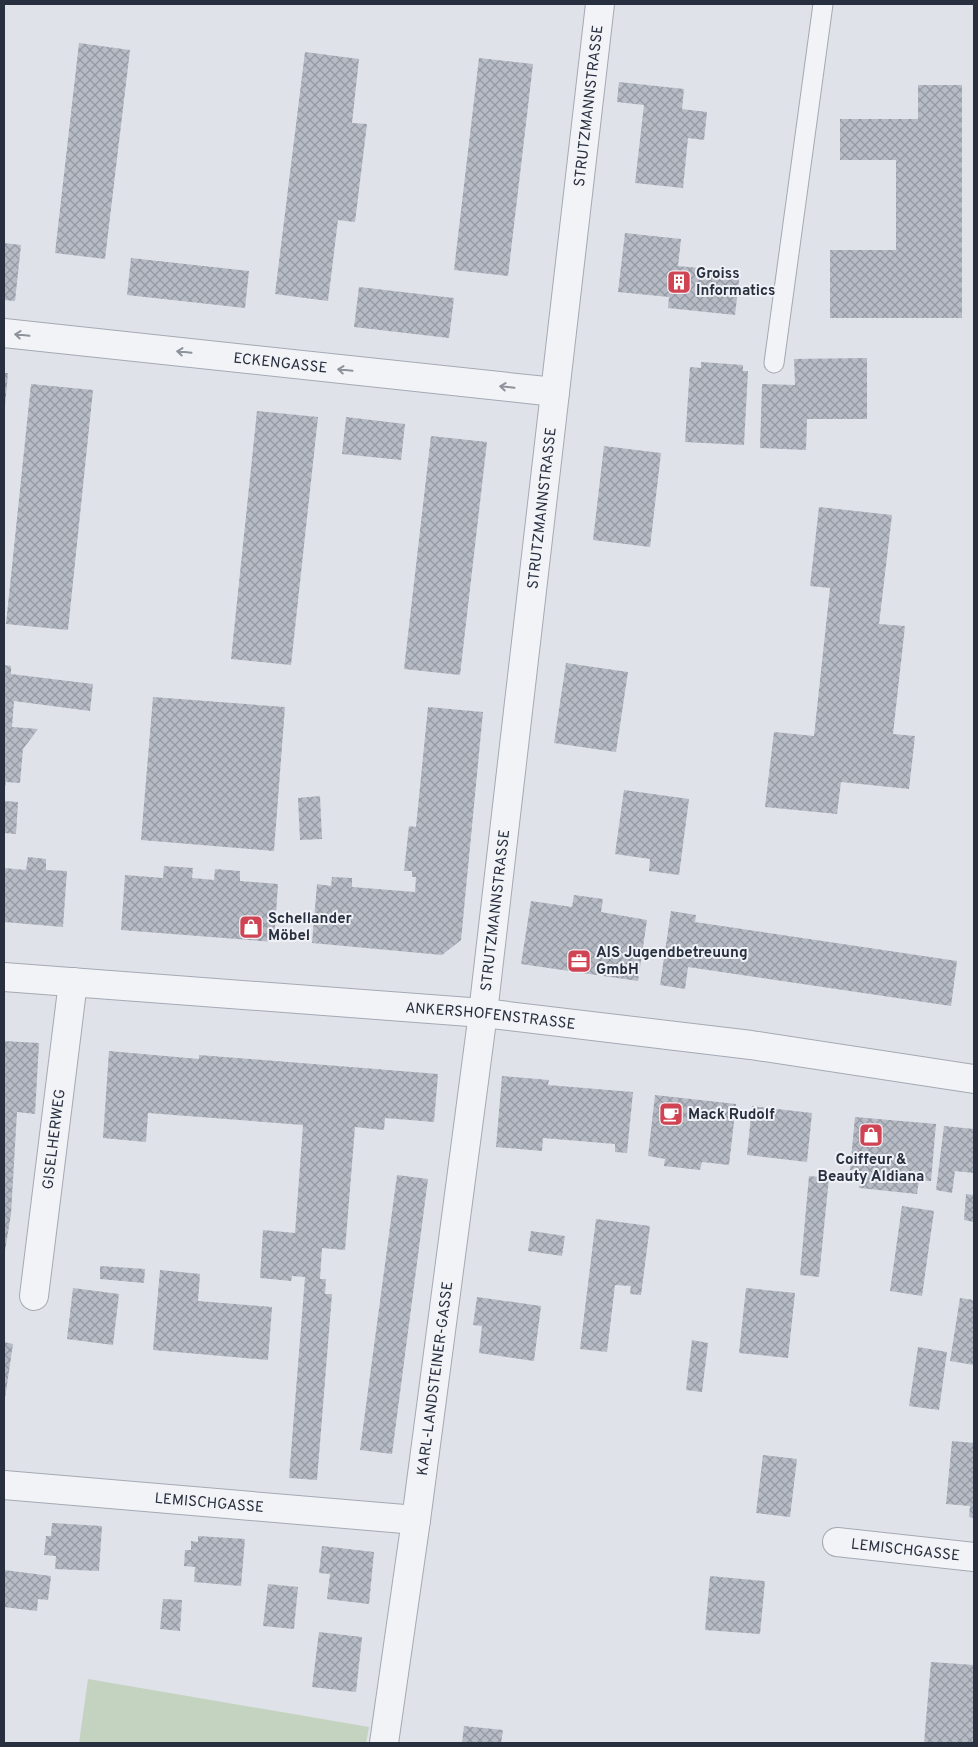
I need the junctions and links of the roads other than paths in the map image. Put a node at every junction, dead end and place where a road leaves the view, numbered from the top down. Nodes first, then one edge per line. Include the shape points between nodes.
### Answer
1 (600, 4) edge
2 (823, 4) edge
3 (4, 333) edge
4 (774, 363) dead end
5 (555, 392) junction
6 (4, 977) edge
7 (73, 982) junction
8 (483, 1013) junction
9 (974, 1079) edge
10 (34, 1296) dead end
11 (4, 1485) edge
12 (416, 1520) junction
13 (837, 1542) dead end
14 (974, 1557) edge
15 (384, 1743) edge

1 - 5 street, STRUTZMANNSTRASSE
2 - 4 lane
5 -> 3 street, ECKENGASSE
5 - 8 street, STRUTZMANNSTRASSE
6 - 7 street, ANKERSHOFENSTRASSE
7 - 8 street, ANKERSHOFENSTRASSE
7 - 10 street, GISELHERWEG
8 - 9 street, ANKERSHOFENSTRASSE via 751,1045
8 - 12 street, KARL-LANDSTEINER-GASSE
11 - 12 street, LEMISCHGASSE
12 - 15 street, KARL-LANDSTEINER-GASSE
13 - 14 street, LEMISCHGASSE

